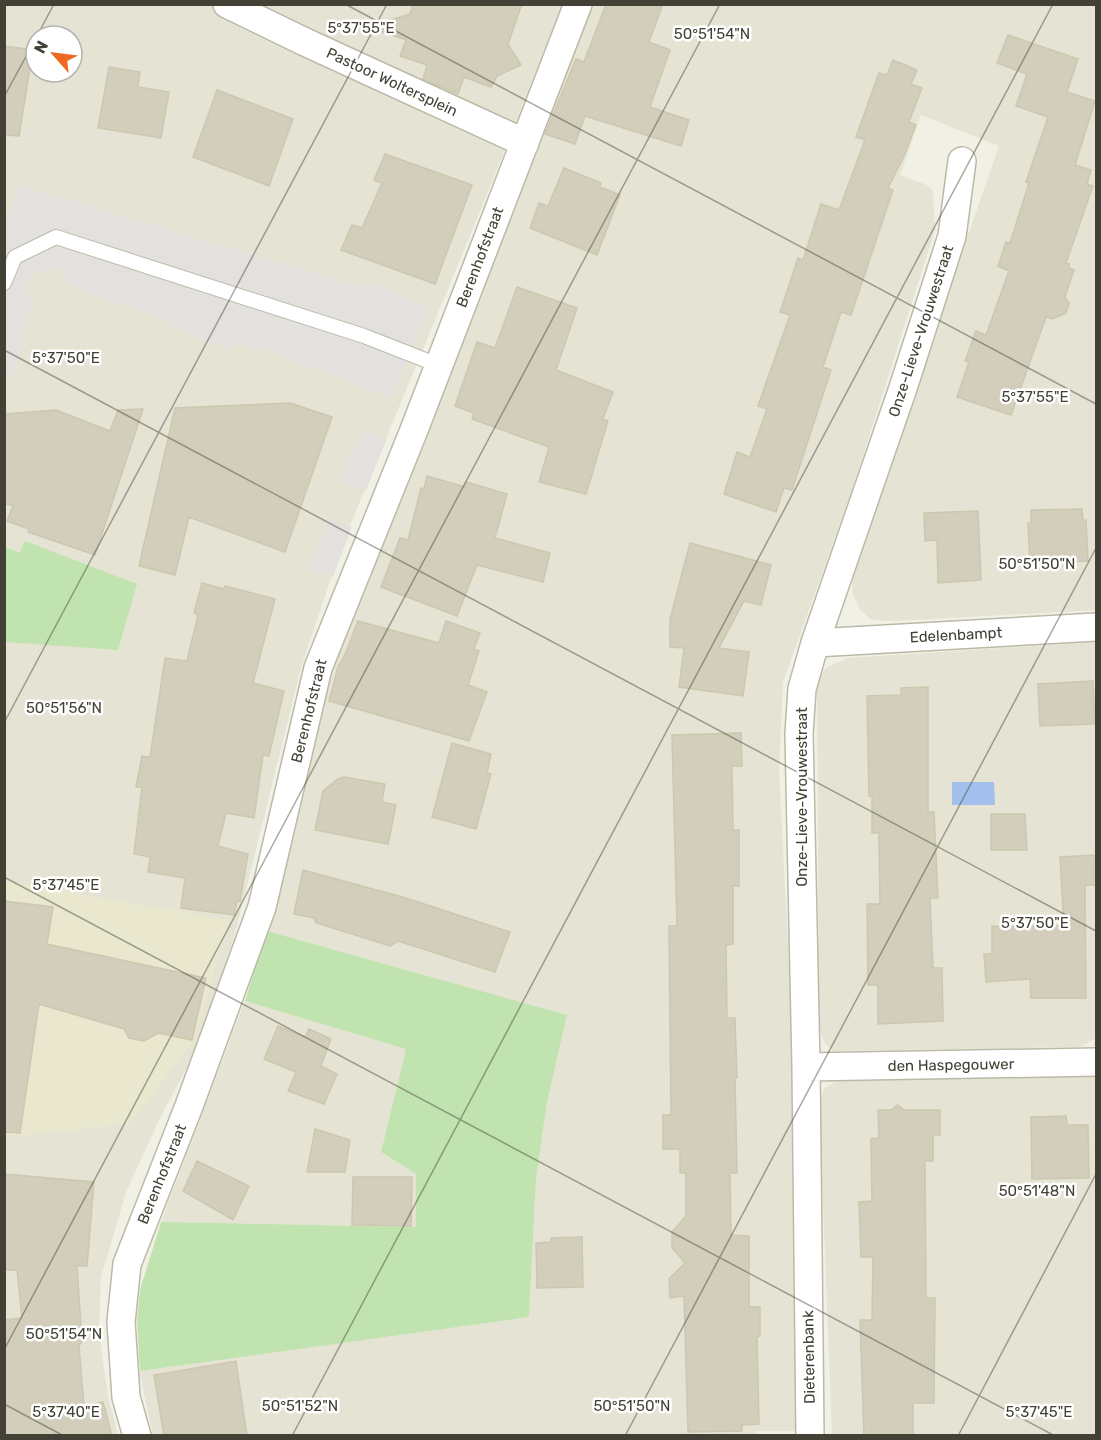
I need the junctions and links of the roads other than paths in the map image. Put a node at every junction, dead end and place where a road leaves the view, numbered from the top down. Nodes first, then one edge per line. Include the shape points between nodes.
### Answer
1 (227, 4) edge
2 (578, 4) edge
3 (525, 144) junction
4 (962, 161) dead end
5 (4, 283) edge
6 (438, 364) junction
7 (1096, 627) edge
8 (815, 643) junction
9 (1096, 1062) edge
10 (806, 1066) junction
11 (808, 1279) joint
12 (136, 1436) edge
13 (810, 1436) edge

1 - 3 street, Pastoor Woltersplein
2 - 3 street, Berenhofstraat
3 - 6 street, Berenhofstraat
4 - 8 street, Onze-Lieve-Vrouwestraat via 952,236
5 - 6 lane via 15,257 56,237 364,336
6 - 12 street, Berenhofstraat via 318,668 262,907 127,1264 121,1322 126,1398
7 - 8 street, Edelenbampt
8 - 10 street, Onze-Lieve-Vrouwestraat via 802,688 799,734
9 - 10 street, den Haspegouwer
10 - 11 street, Onze-Lieve-Vrouwestraat
11 - 13 street, Dieterenbank

